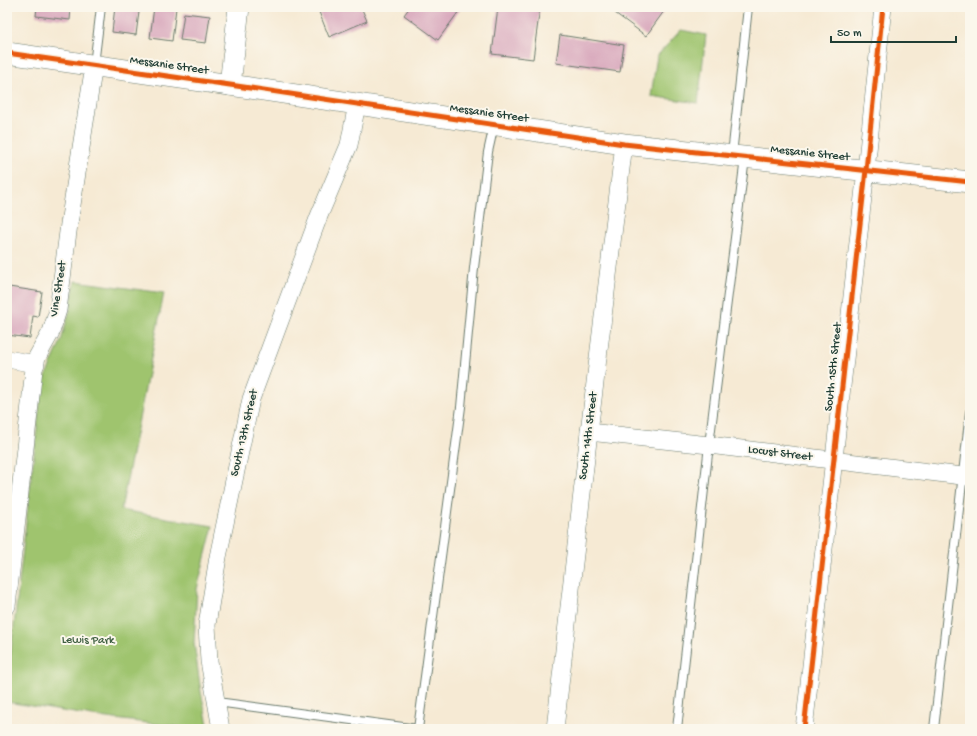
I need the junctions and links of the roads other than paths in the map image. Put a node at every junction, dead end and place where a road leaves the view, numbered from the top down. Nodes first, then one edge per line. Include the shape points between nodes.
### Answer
1 (101, 7) edge
2 (239, 7) edge
3 (748, 7) edge
4 (883, 7) edge
5 (7, 53) edge
6 (94, 65) junction
7 (230, 85) junction
8 (357, 104) junction
9 (494, 125) junction
10 (624, 144) junction
11 (739, 157) junction
12 (866, 170) junction
13 (970, 182) edge
14 (7, 359) edge
15 (36, 364) junction
16 (970, 412) edge
17 (589, 432) junction
18 (709, 445) junction
19 (833, 461) junction
20 (967, 476) edge
21 (7, 606) edge
22 (216, 702) junction
23 (221, 729) edge
24 (555, 729) edge
25 (677, 729) edge
26 (804, 729) edge
27 (934, 729) edge

1 - 6 lane
2 - 7 street
3 - 11 lane
4 - 12 street, South 15th Street
5 - 6 street, Messanie Street
6 - 7 street, Messanie Street
6 - 15 street, Vine Street via 58,310 51,332 37,356
7 - 8 street, Messanie Street
8 - 9 street, Messanie Street
8 - 22 street, South 13th Street via 349,145 319,216 251,399 218,557 207,625 209,661
9 - 10 street, Messanie Street
9 - 22 lane via 487,160 460,407 418,729
10 - 11 street, Messanie Street
10 - 17 street, South 14th Street
11 - 12 street, Messanie Street
11 - 18 lane
12 - 13 street, Messanie Street
12 - 19 street, South 15th Street
14 - 15 street
15 - 21 street, Vine Street
16 - 20 lane
17 - 18 street, Locust Street
17 - 24 street, South 14th Street
18 - 19 street, Locust Street
18 - 25 lane
19 - 20 street, Locust Street
19 - 26 street, South 15th Street
20 - 27 lane
22 - 23 street, South 13th Street

